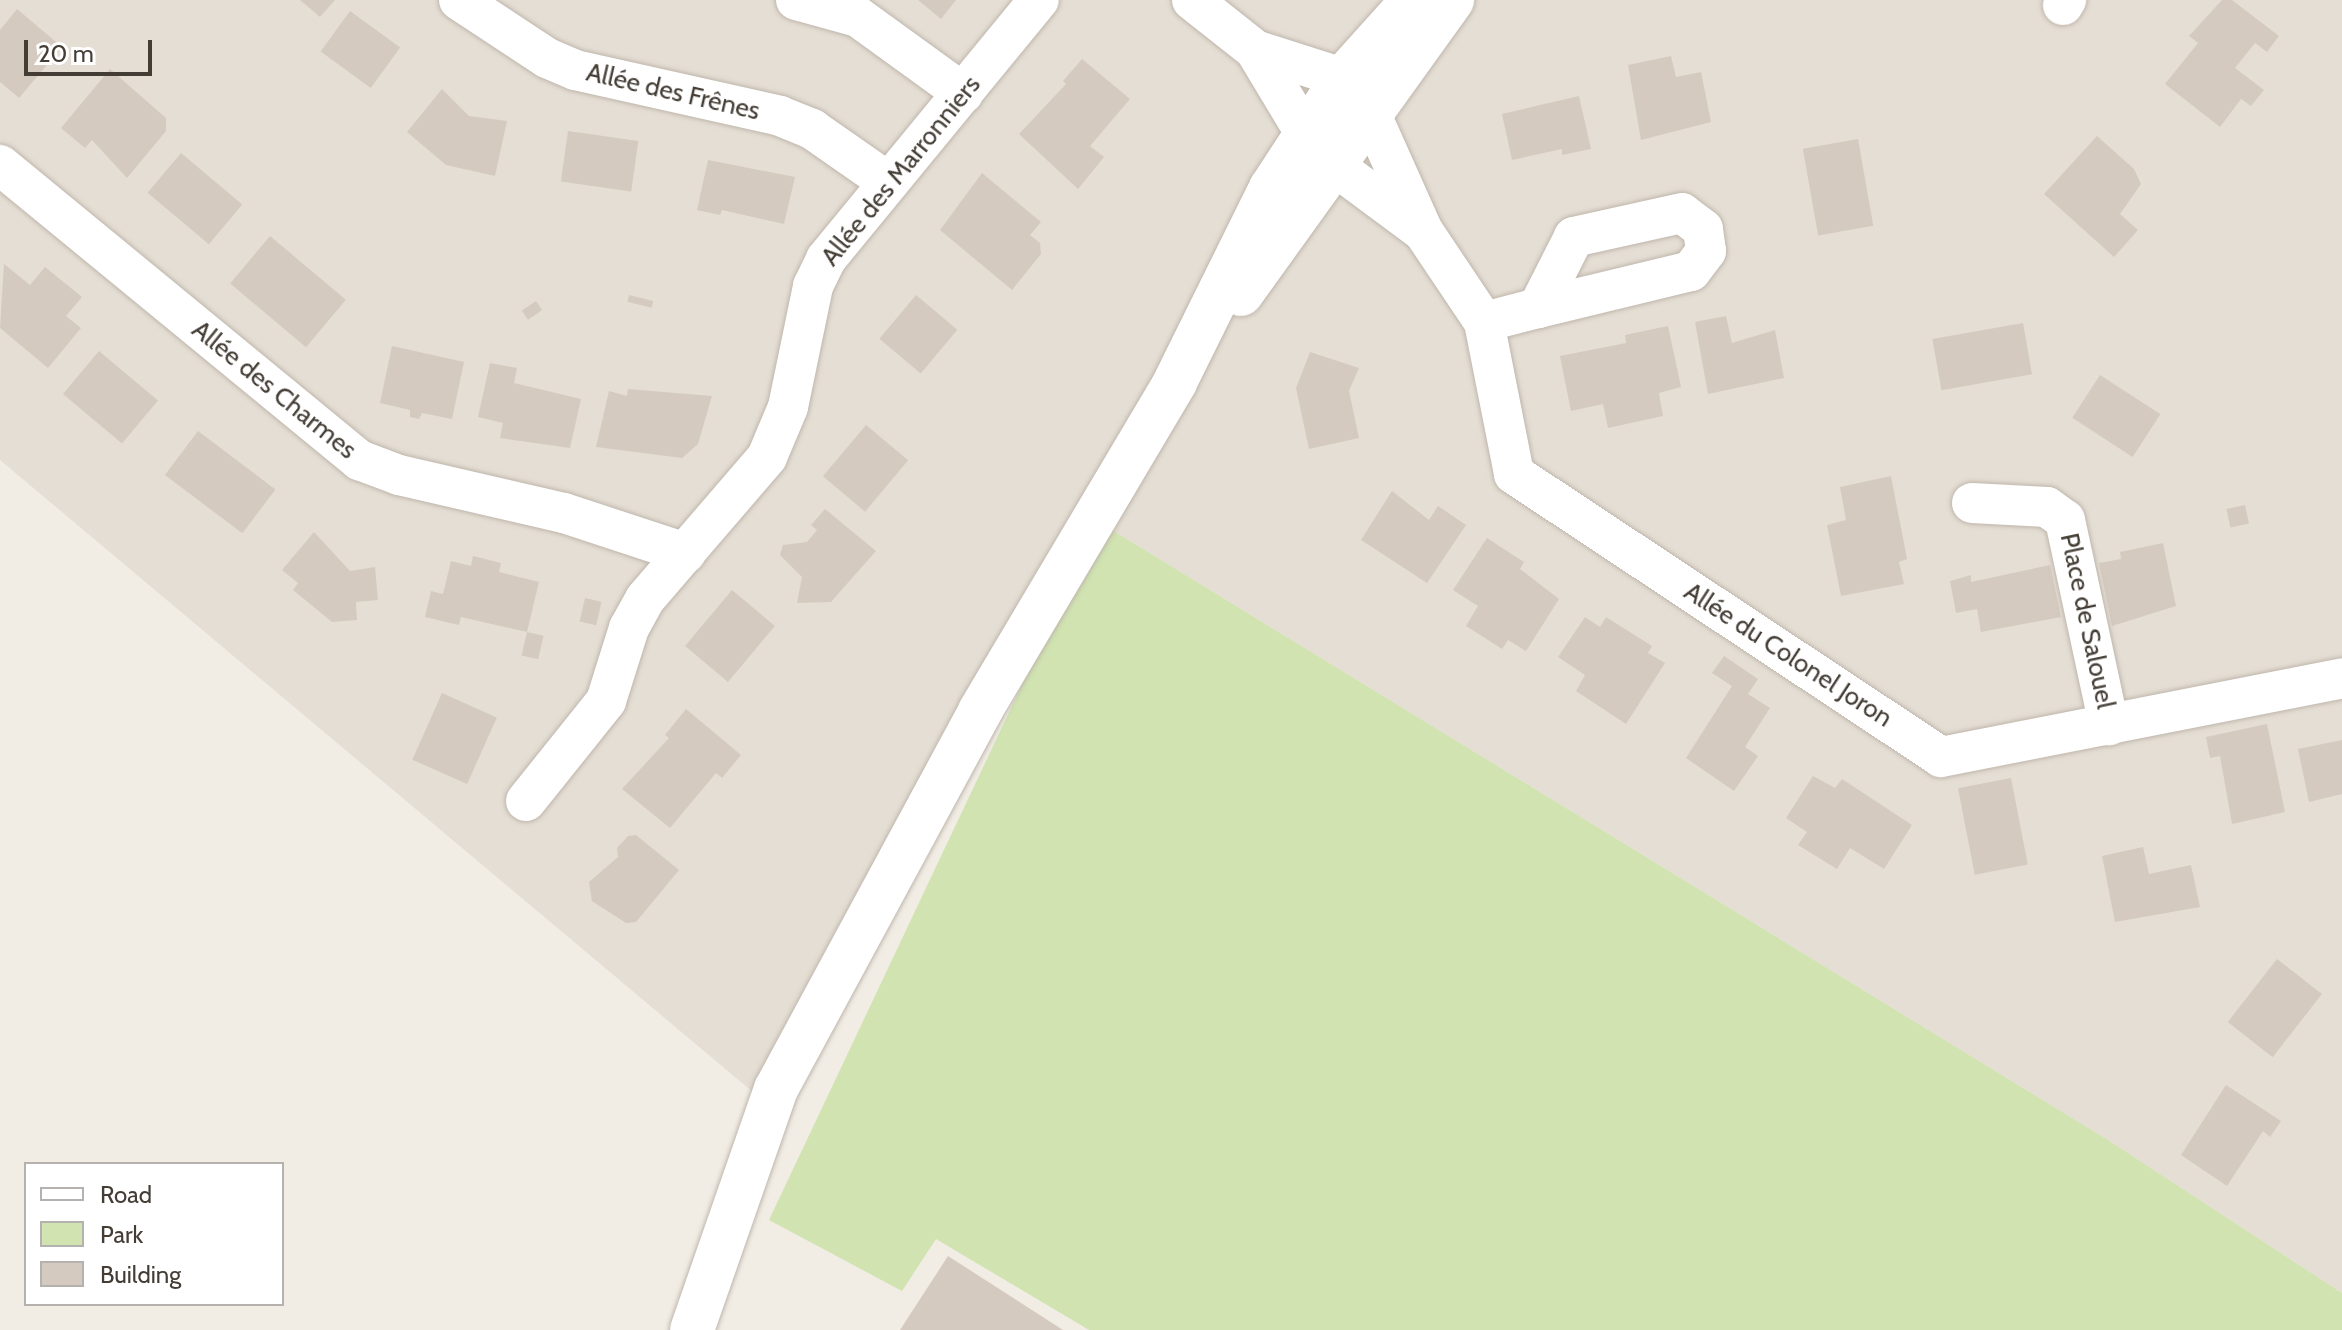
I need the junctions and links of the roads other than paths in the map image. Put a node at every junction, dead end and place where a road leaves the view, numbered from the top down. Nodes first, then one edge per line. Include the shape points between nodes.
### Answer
1 (459, 0) edge
2 (796, 0) edge
3 (1039, 0) edge
4 (1192, 0) edge
5 (1413, 0) edge
6 (1452, 0) edge
7 (1255, 50) junction
8 (1343, 78) junction
9 (963, 93) junction
10 (1372, 117) junction
11 (1305, 133) junction
12 (0, 165) edge
13 (1336, 167) junction
14 (888, 182) junction
15 (1423, 231) junction
16 (1538, 308) dead end
17 (1484, 322) junction
18 (1175, 382) junction
19 (1972, 503) dead end
20 (686, 553) junction
21 (2342, 678) edge
22 (2109, 725) junction
23 (526, 801) dead end
24 (692, 1330) edge

1 - 14 street, Allée des Frênes via 547,58 575,70 780,116 812,129
2 - 9 street via 858,17
3 - 9 street, Allée des Marronniers
4 - 7 street
5 - 8 street
6 - 10 street
7 - 8 street
7 - 11 street
8 - 10 street, Allée du Colonel Joron
8 - 11 street
9 - 14 street, Allée des Marronniers
10 - 13 street
10 - 15 street, Allée du Colonel Joron
11 - 13 street, Allée du Colonel Joron
11 - 18 street via 1271,188
12 - 20 street, Allée des Charmes via 359,460 399,475 564,513
13 - 15 street, Allée du Colonel Joron
13 - 18 street
14 - 20 street, Allée des Marronniers via 826,259 813,286 788,407 767,457
15 - 17 street, Allée du Colonel Joron
16 - 17 street
17 - 22 street, Allée du Colonel Joron via 1514,474 1941,757
18 - 24 street via 980,711 776,1089
19 - 22 street, Place de Salouel via 2047,507 2065,520
20 - 23 street, Allée des Marronniers via 645,599 629,628 606,701
21 - 22 street, Allée du Colonel Joron

